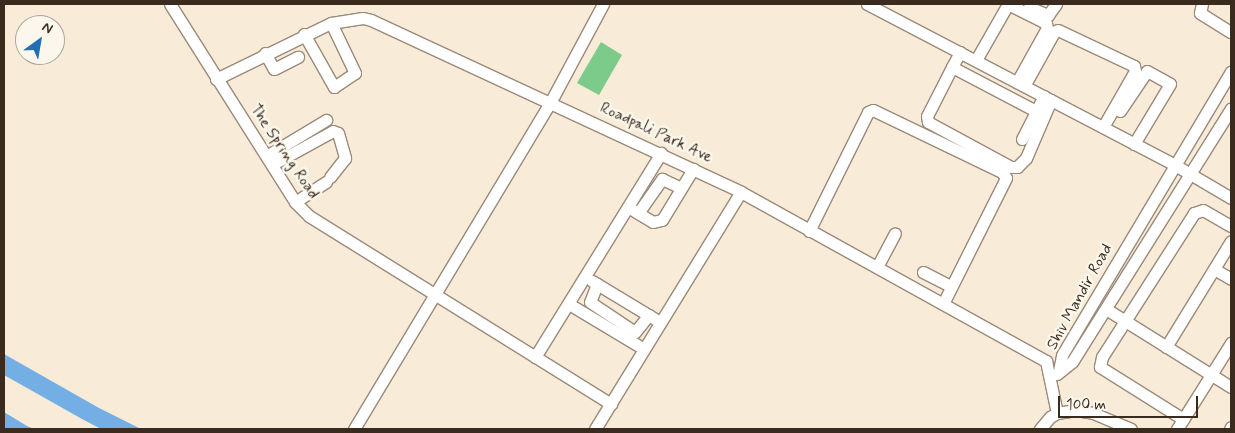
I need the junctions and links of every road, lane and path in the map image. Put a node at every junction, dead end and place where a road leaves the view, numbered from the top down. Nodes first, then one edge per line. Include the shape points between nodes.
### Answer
1 (170, 4) edge
2 (603, 4) edge
3 (867, 4) edge
4 (1008, 4) edge
5 (1023, 4) edge
6 (1056, 4) edge
7 (1202, 4) edge
8 (331, 23) junction
9 (1231, 32) edge
10 (304, 34) junction
11 (290, 41) junction
12 (960, 52) junction
13 (265, 53) junction
14 (976, 60) junction
15 (952, 67) junction
16 (1231, 71) edge
17 (216, 79) junction
18 (1021, 84) junction
19 (1047, 98) junction
20 (551, 101) junction
21 (1231, 109) edge
22 (1040, 113) junction
23 (326, 120) dead end
24 (1105, 128) junction
25 (1022, 139) dead end
26 (1134, 144) junction
27 (661, 153) junction
28 (271, 160) junction
29 (1175, 165) junction
30 (693, 169) junction
31 (1191, 174) junction
32 (682, 188) junction
33 (741, 192) junction
34 (1231, 198) edge
35 (295, 202) junction
36 (628, 207) junction
37 (638, 213) junction
38 (1231, 226) edge
39 (809, 231) junction
40 (895, 233) dead end
41 (1231, 241) edge
42 (877, 267) junction
43 (1214, 269) junction
44 (923, 272) dead end
45 (586, 277) junction
46 (1231, 279) edge
47 (597, 284) junction
48 (951, 286) junction
49 (435, 296) junction
50 (569, 304) junction
51 (943, 304) junction
52 (1106, 309) junction
53 (649, 315) junction
54 (1125, 321) junction
55 (661, 322) junction
56 (1231, 343) edge
57 (1166, 347) junction
58 (644, 349) junction
59 (535, 357) junction
60 (1059, 372) junction
61 (1211, 375) junction
62 (1050, 384) junction
63 (1231, 387) edge
64 (611, 404) junction
65 (1057, 413) junction
66 (1183, 419) junction
67 (354, 429) edge
68 (595, 429) edge
69 (1040, 429) edge
70 (1131, 429) edge
71 (1176, 429) edge

1 - 17 street, The Spring Road
2 - 20 street
3 - 12 street
4 - 14 street
4 - 18 street via 1046,23 1047,28
5 - 6 street via 1048,15
7 - 9 street via 1200,13
8 - 10 street, Roadpali Park Ave
8 - 10 street via 355,74 334,87
8 - 20 street, Roadpali Park Ave via 363,18 371,20
10 - 11 street, Roadpali Park Ave
11 - 13 street, Roadpali Park Ave
11 - 13 street via 299,59 274,69
12 - 14 street
12 - 15 street
13 - 17 street, Roadpali Park Ave
14 - 18 street
15 - 22 street
15 - 22 street via 927,116 930,125 1017,167 1026,158
16 - 29 street, Shiv Mandir Road
17 - 28 street, The Spring Road
18 - 19 street
18 - 24 street via 1058,30 1134,66 1135,71
19 - 22 street
19 - 24 street
20 - 27 street, Roadpali Park Ave
20 - 49 street
21 - 31 street, Shiv Mandir Road
22 - 25 street
23 - 28 street
24 - 26 street
24 - 26 street via 1147,71 1171,88
26 - 29 street
27 - 30 street, Roadpali Park Ave
27 - 36 street
28 - 35 street, The Spring Road
28 - 35 street via 333,131 338,132 346,158 328,180
29 - 31 street
29 - 60 street, Shiv Mandir Road via 1062,355
30 - 32 street
30 - 33 street, Roadpali Park Ave
31 - 34 street
31 - 52 street, Shiv Mandir Road
32 - 37 street via 662,179
32 - 37 street via 662,220 653,222
33 - 39 street, Roadpali Park Ave
33 - 55 street
35 - 49 street, The Spring Road via 324,227
36 - 37 street
36 - 45 street
38 - 54 street via 1203,210 1194,213
39 - 42 street, Roadpali Park Ave
39 - 48 street via 868,112 872,110 1002,172 1006,178
40 - 42 street
41 - 43 street
42 - 51 street, Roadpali Park Ave
43 - 46 street
43 - 57 street
44 - 48 street
45 - 47 street
45 - 50 street
47 - 53 street
47 - 53 street via 590,302 635,332
48 - 51 street
49 - 59 street, The Spring Road
49 - 67 street
50 - 58 street
50 - 59 street
51 - 62 street, Roadpali Park Ave via 1046,361
52 - 54 street
52 - 60 street, Shiv Mandir Road via 1072,362
53 - 55 street
54 - 57 street
54 - 66 street via 1102,357 1100,367
55 - 58 street
56 - 61 street
57 - 61 street
58 - 64 street
59 - 64 street, The Spring Road
60 - 62 street
61 - 63 street
61 - 66 street
62 - 65 street
64 - 68 street
65 - 69 street
65 - 70 street via 1076,410 1093,413
66 - 71 street

